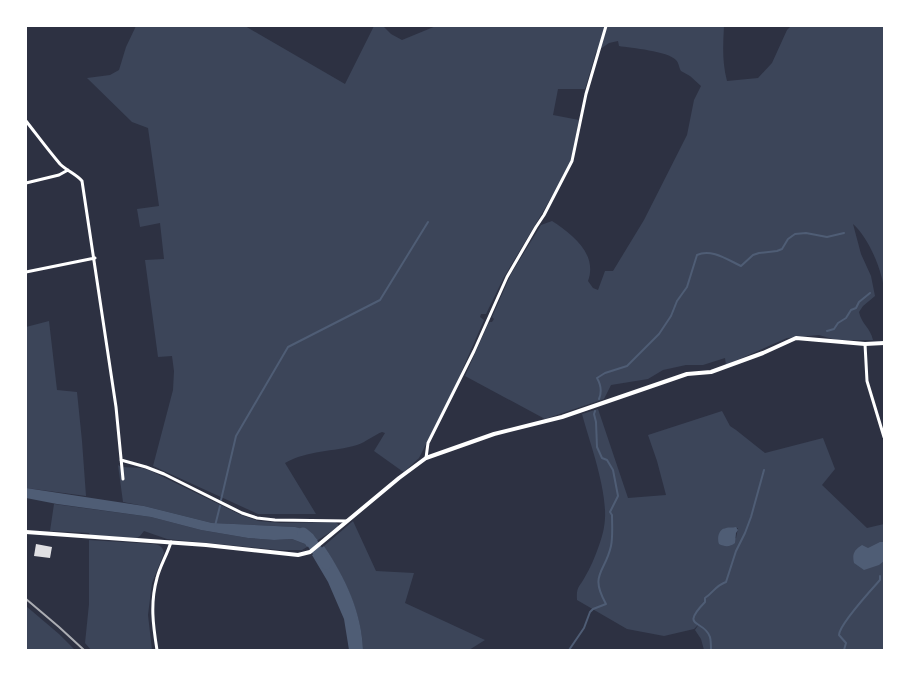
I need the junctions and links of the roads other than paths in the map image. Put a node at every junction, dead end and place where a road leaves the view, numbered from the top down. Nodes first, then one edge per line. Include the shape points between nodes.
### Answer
1 (606, 26) edge
2 (26, 121) edge
3 (68, 170) junction
4 (26, 183) edge
5 (95, 258) junction
6 (26, 272) edge
7 (884, 343) edge
8 (865, 344) junction
9 (884, 437) edge
10 (426, 458) junction
11 (121, 460) junction
12 (123, 479) dead end
13 (349, 521) junction
14 (26, 532) edge
15 (171, 542) junction
16 (156, 650) edge

1 - 10 street via 586,94 572,161 507,277 474,351 428,443
2 - 3 street via 60,164
3 - 4 street via 59,175
3 - 5 street via 82,181
5 - 6 street
5 - 11 street
7 - 8 street
8 - 9 street via 867,380
8 - 10 street via 796,338 712,372 687,374 562,417 494,434
10 - 13 street
11 - 12 street
11 - 13 street via 164,474 257,518
13 - 15 street via 310,552 298,555
14 - 15 street
15 - 16 street via 157,576 152,599

